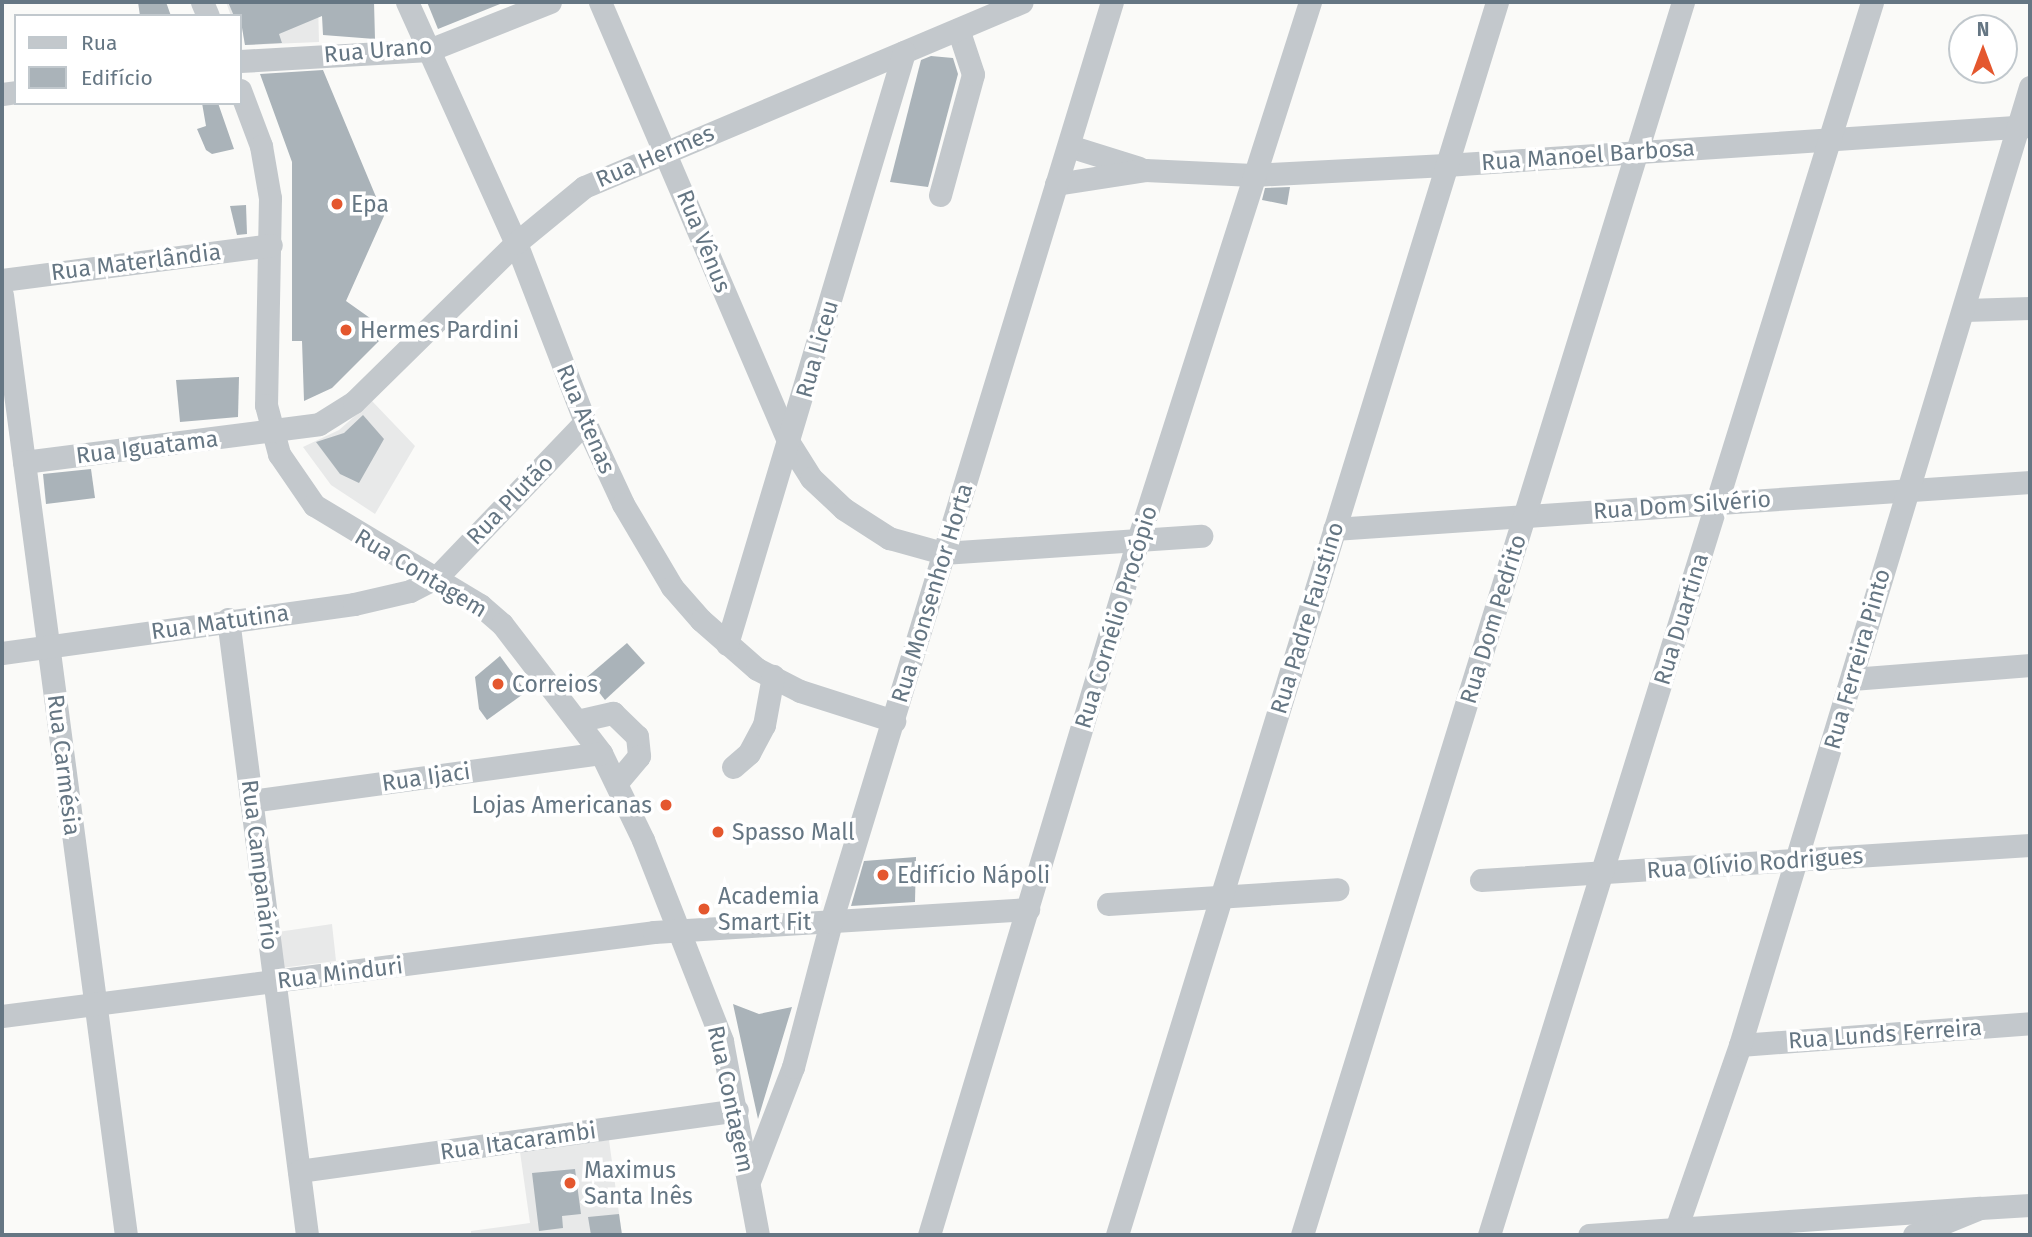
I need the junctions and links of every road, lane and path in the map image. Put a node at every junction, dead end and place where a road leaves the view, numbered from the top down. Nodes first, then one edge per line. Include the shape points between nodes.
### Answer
1 (407, 2) edge
2 (550, 2) edge
3 (600, 2) edge
4 (1022, 2) edge
5 (1112, 2) edge
6 (1310, 2) edge
7 (1497, 2) edge
8 (1683, 2) edge
9 (1872, 2) edge
10 (958, 29) junction
11 (429, 50) junction
12 (905, 52) junction
13 (242, 61) edge
14 (2030, 87) edge
15 (242, 96) edge
16 (2024, 127) edge
17 (1830, 137) junction
18 (1069, 146) junction
19 (666, 150) junction
20 (1637, 151) junction
21 (1446, 166) junction
22 (1145, 170) junction
23 (1253, 175) junction
24 (1056, 184) junction
25 (940, 194) dead end
26 (516, 243) junction
27 (271, 245) junction
28 (2, 280) edge
29 (2, 295) edge
30 (2030, 308) edge
31 (1965, 310) junction
32 (585, 422) junction
33 (271, 431) junction
34 (789, 443) junction
35 (24, 463) junction
36 (2030, 482) edge
37 (1907, 490) junction
38 (1717, 503) junction
39 (1524, 516) junction
40 (1334, 529) junction
41 (1200, 536) dead end
42 (1138, 540) junction
43 (943, 553) junction
44 (436, 578) junction
45 (228, 619) junction
46 (727, 644) junction
47 (49, 648) junction
48 (2, 653) edge
49 (2030, 665) edge
50 (773, 676) junction
51 (1852, 678) junction
52 (577, 721) junction
53 (894, 721) junction
54 (601, 753) junction
55 (733, 767) dead end
56 (617, 782) junction
57 (251, 801) junction
58 (2030, 845) edge
59 (1797, 860) junction
60 (1602, 873) junction
61 (1481, 880) dead end
62 (1338, 889) dead end
63 (1221, 899) junction
64 (1108, 904) dead end
65 (1028, 909) junction
66 (831, 922) junction
67 (679, 932) junction
68 (275, 981) junction
69 (95, 1002) junction
70 (2, 1016) edge
71 (2030, 1023) edge
72 (1740, 1045) junction
73 (737, 1110) junction
74 (299, 1171) junction
75 (749, 1182) junction
76 (2030, 1205) edge
77 (1980, 1208) junction
78 (1818, 1219) junction
79 (1676, 1229) junction
80 (126, 1235) edge
81 (307, 1235) edge
82 (758, 1235) edge
83 (929, 1235) edge
84 (1117, 1235) edge
85 (1302, 1235) edge
86 (1489, 1235) edge
87 (1589, 1235) edge
88 (1842, 1235) edge
89 (1914, 1235) edge

1 - 11 street, Rua Atenas
2 - 11 street, Rua Urano
3 - 19 street, Rua Vênus
4 - 10 street, Rua Hermes
5 - 18 street, Rua Monsenhor Horta
6 - 23 street, Rua Cornélio Procópio
7 - 21 street, Rua Padre Faustino
8 - 20 street, Rua Dom Pedrito
9 - 17 street, Rua Duartina
10 - 12 street, Rua Hermes
10 - 25 street via 973,74
11 - 13 street, Rua Urano
11 - 26 street, Rua Atenas
12 - 19 street, Rua Hermes
12 - 34 street, Rua Liceu
14 - 16 street, Rua Ferreira Pinto
15 - 27 street, Rua Contagem via 267,173
16 - 17 street, Rua Manoel Barbosa
16 - 31 street, Rua Ferreira Pinto
17 - 20 street, Rua Manoel Barbosa
17 - 38 street, Rua Duartina
18 - 22 street, Rua Manoel Barbosa
18 - 24 street, Rua Monsenhor Horta
19 - 26 street, Rua Hermes via 584,187
19 - 34 street, Rua Vênus
20 - 21 street, Rua Manoel Barbosa
20 - 39 street, Rua Dom Pedrito
21 - 23 street, Rua Manoel Barbosa
21 - 40 street, Rua Padre Faustino
22 - 23 street, Rua Manoel Barbosa
22 - 24 street, Rua Manoel Barbosa
23 - 42 street, Rua Cornélio Procópio
24 - 43 street, Rua Monsenhor Horta
26 - 32 street, Rua Atenas
26 - 33 street, Rua Hermes via 354,402 319,424
27 - 28 street, Rua Materlândia
27 - 33 street, Rua Contagem via 266,405
29 - 35 street, Rua Carmésia
30 - 31 street
31 - 37 street, Rua Ferreira Pinto
32 - 44 street, Rua Plutão
32 - 46 street, Rua Atenas via 622,504 672,586
33 - 35 street, Rua Iguatama
33 - 44 street, Rua Contagem via 290,475 314,505
34 - 43 street via 811,478 863,526
34 - 46 street, Rua Liceu
35 - 47 street, Rua Carmésia
36 - 37 street, Rua Dom Silvério
37 - 38 street, Rua Dom Silvério
37 - 51 street, Rua Ferreira Pinto
38 - 39 street, Rua Dom Silvério
38 - 60 street, Rua Duartina
39 - 40 street, Rua Dom Silvério
39 - 85 street, Rua Dom Pedrito
40 - 63 street, Rua Padre Faustino
41 - 42 street
42 - 43 street
42 - 65 street, Rua Cornélio Procópio
43 - 53 street, Rua Monsenhor Horta
44 - 45 street, Rua Matutina via 381,599
44 - 52 street, Rua Contagem via 502,624
45 - 47 street, Rua Matutina
45 - 57 street, Rua Campanário
46 - 50 street, Rua Atenas
47 - 48 street, Rua Matutina
47 - 69 street, Rua Carmésia
49 - 51 street
50 - 53 street, Rua Atenas via 800,691
50 - 55 street via 764,725 749,753
51 - 59 street, Rua Ferreira Pinto
52 - 54 street, Rua Contagem
52 - 56 street via 612,713 637,736 639,756
53 - 66 street, Rua Monsenhor Horta
54 - 56 street, Rua Contagem
54 - 57 street, Rua Ijaci
56 - 67 street, Rua Contagem
57 - 68 street, Rua Campanário
58 - 59 street, Rua Olívio Rodrigues
59 - 60 street, Rua Olívio Rodrigues
59 - 72 street, Rua Ferreira Pinto
60 - 61 street, Rua Olívio Rodrigues
60 - 86 street, Rua Duartina
62 - 63 street
63 - 64 street
63 - 84 street, Rua Padre Faustino
65 - 66 street
65 - 83 street, Rua Cornélio Procópio
66 - 67 street
66 - 75 street, Rua Monsenhor Horta via 793,1067
67 - 68 street, Rua Minduri
67 - 73 street, Rua Contagem via 722,1041
68 - 69 street, Rua Minduri
68 - 74 street, Rua Campanário
69 - 70 street, Rua Minduri
69 - 80 street, Rua Carmésia
71 - 72 street, Rua Lunds Ferreira
72 - 79 street, Rua Ferreira Pinto
73 - 74 street, Rua Itacarambi
73 - 75 street, Rua Contagem
74 - 81 street, Rua Campanário
75 - 82 street, Rua Contagem
76 - 77 street
77 - 78 street
77 - 89 street
78 - 79 street
78 - 88 street
79 - 87 street

